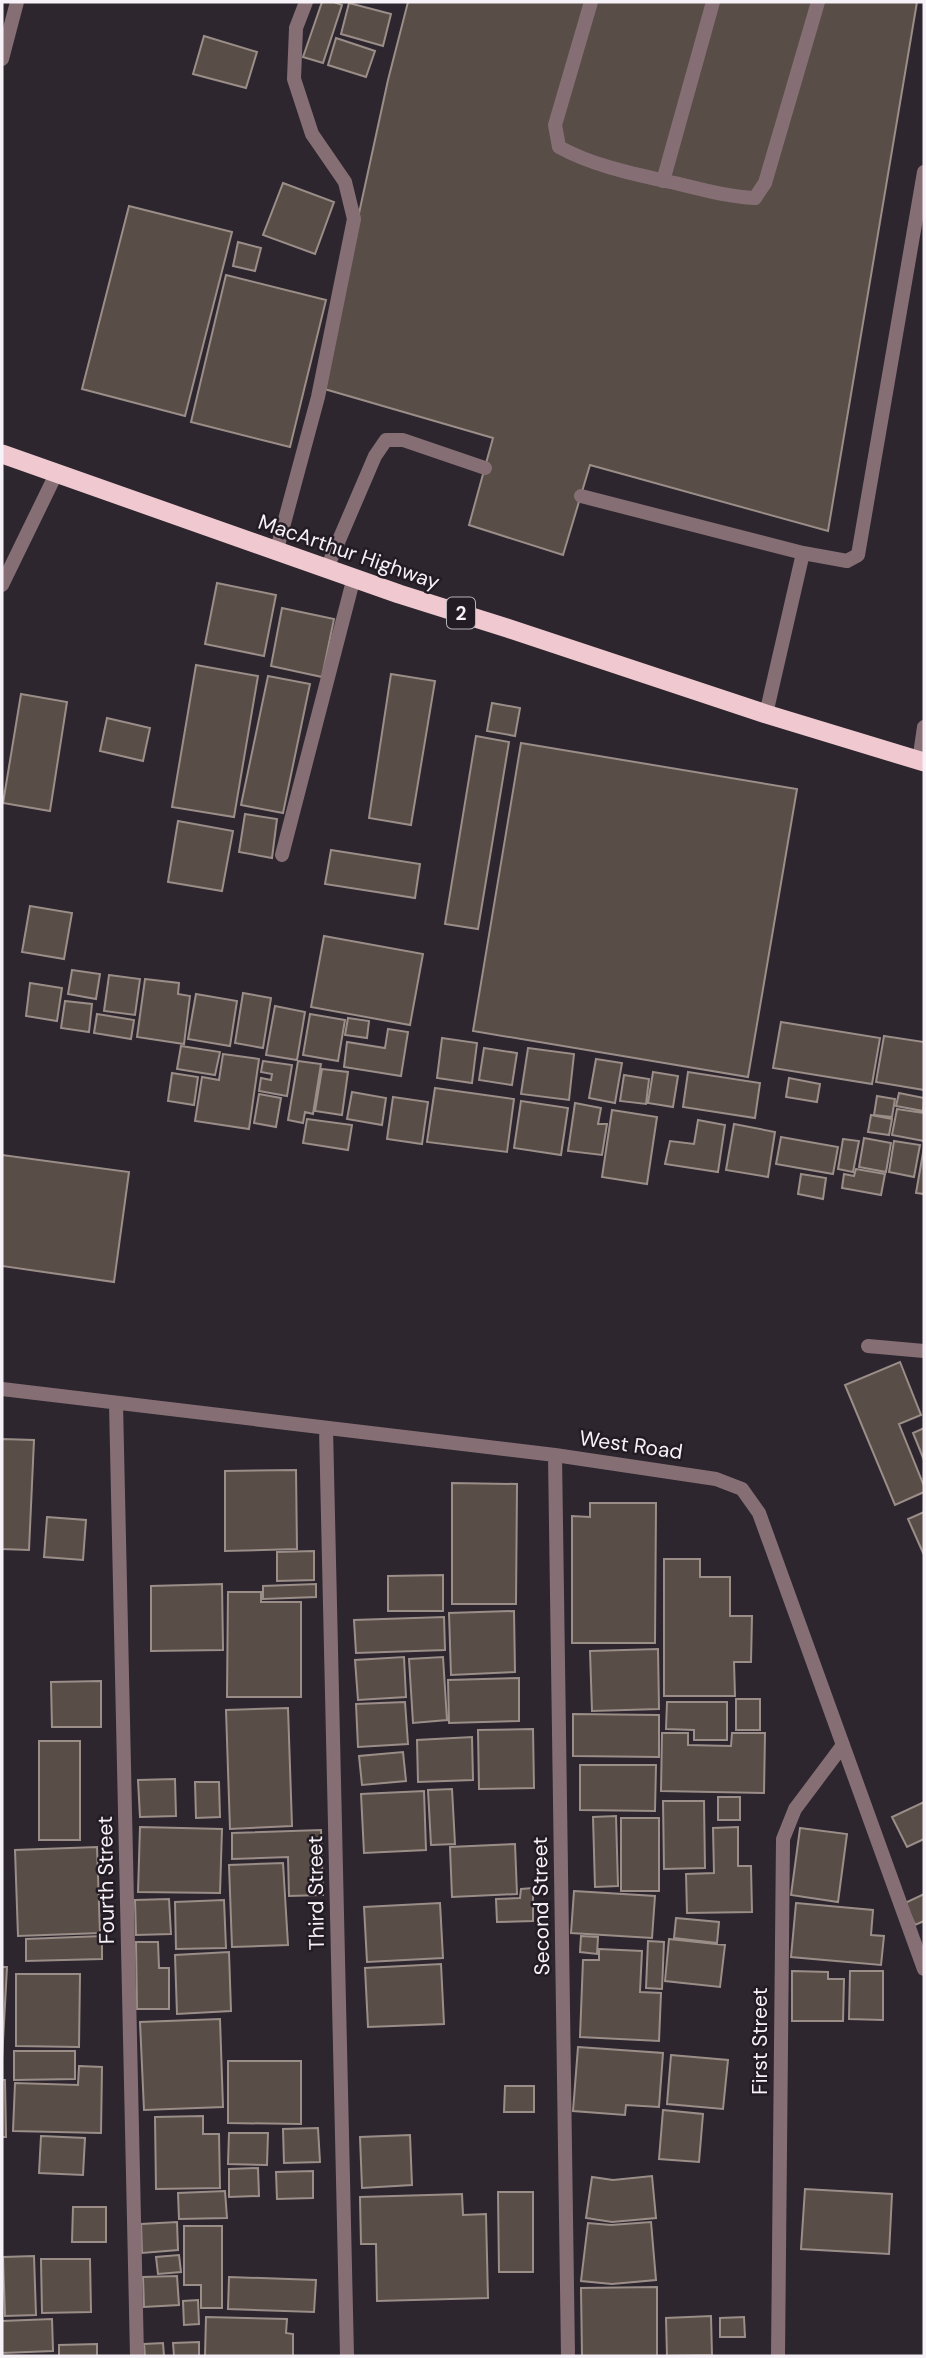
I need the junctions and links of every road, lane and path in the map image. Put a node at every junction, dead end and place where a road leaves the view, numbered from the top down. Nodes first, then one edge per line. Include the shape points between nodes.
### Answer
1 (17, 2) edge
2 (306, 2) edge
3 (591, 2) edge
4 (712, 2) edge
5 (818, 2) edge
6 (2, 60) edge
7 (924, 172) edge
8 (663, 181) junction
9 (2, 454) edge
10 (485, 468) dead end
11 (56, 474) junction
12 (581, 496) dead end
13 (276, 553) junction
14 (803, 553) junction
15 (327, 568) junction
16 (354, 577) junction
17 (2, 585) edge
18 (766, 714) junction
19 (924, 727) edge
20 (921, 761) edge
21 (282, 855) dead end
22 (868, 1346) dead end
23 (924, 1351) edge
24 (2, 1389) edge
25 (116, 1403) junction
26 (326, 1428) junction
27 (555, 1455) junction
28 (843, 1745) junction
29 (924, 1969) edge
30 (137, 2356) edge
31 (347, 2356) edge
32 (568, 2356) edge
33 (778, 2356) edge

1 - 6 street
2 - 13 street via 296,28 294,79 312,134 345,182 354,219 318,397
3 - 8 street via 555,125 559,147 580,159
4 - 8 street
5 - 8 street via 765,183 755,198
7 - 14 street via 858,555 847,561
9 - 11 highway, MacArthur Highway / 2
10 - 15 street via 403,440 386,440
11 - 13 highway, MacArthur Highway / 2
11 - 17 street
12 - 14 street
13 - 15 highway, MacArthur Highway / 2
14 - 18 street
15 - 16 highway, MacArthur Highway / 2
16 - 18 highway, MacArthur Highway / 2
16 - 21 street
18 - 20 highway, MacArthur Highway / 2
19 - 20 street
22 - 23 street
24 - 25 street, West Road
25 - 26 street, West Road
25 - 30 street, Fourth Street
26 - 27 street, West Road
26 - 31 street, Third Street
27 - 28 street, West Road via 716,1479 742,1489 760,1513
27 - 32 street, Second Street
28 - 29 street, West Road
28 - 33 street, First Street via 795,1810 783,1839

